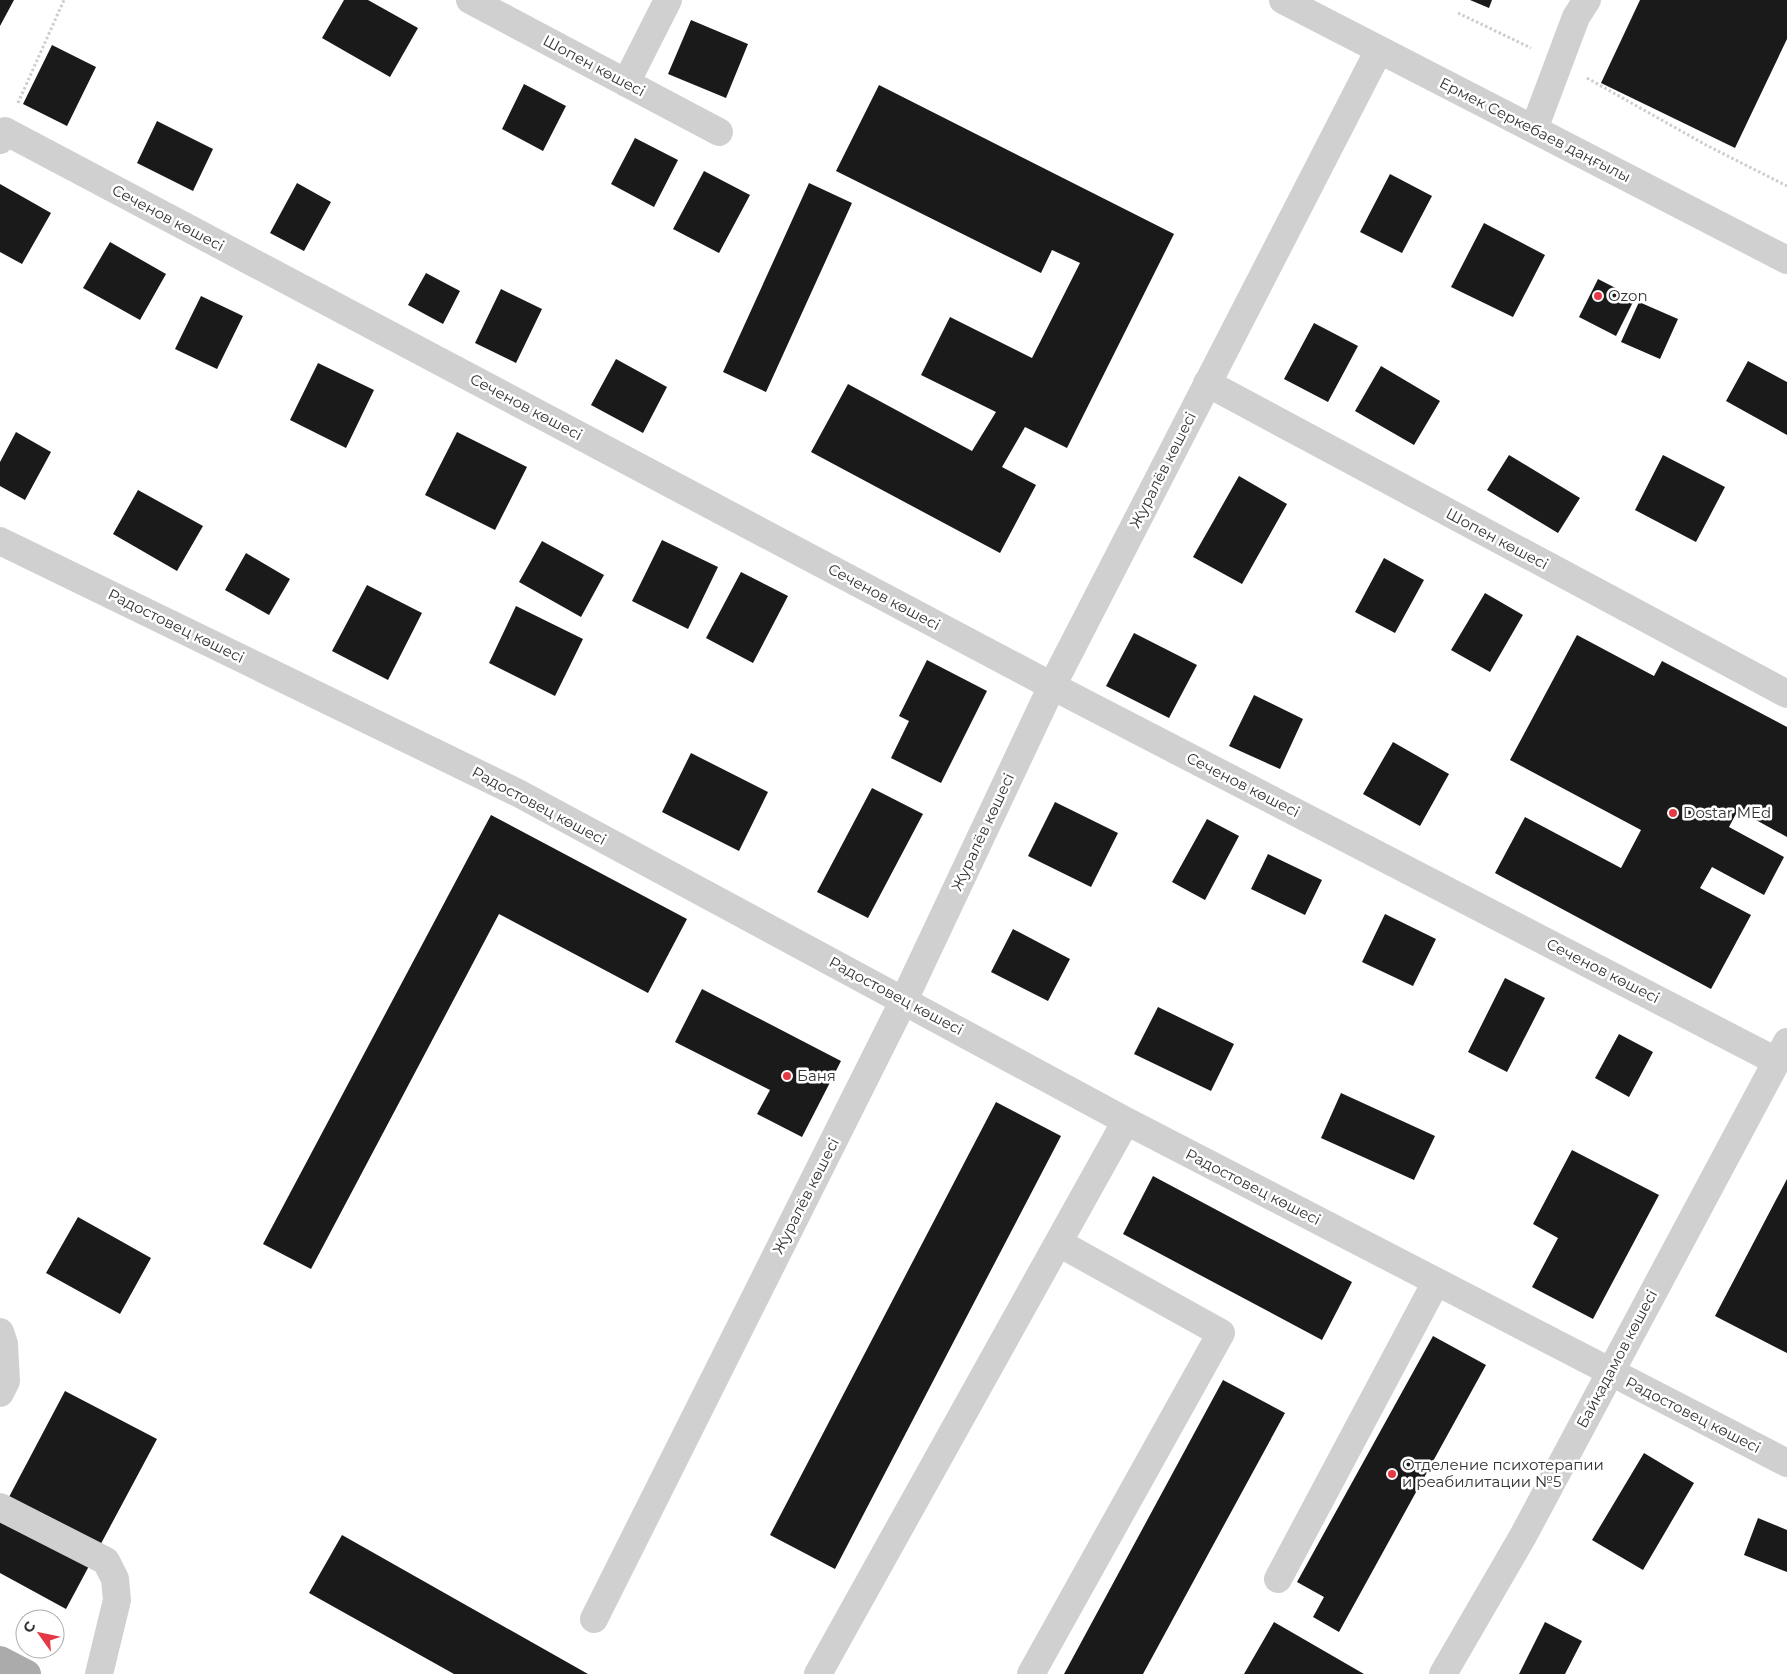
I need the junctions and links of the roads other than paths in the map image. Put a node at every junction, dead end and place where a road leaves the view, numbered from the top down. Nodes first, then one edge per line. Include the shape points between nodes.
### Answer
1 (470, 0) edge
2 (668, 0) edge
3 (1283, 0) edge
4 (1588, 0) edge
5 (1380, 50) junction
6 (626, 83) junction
7 (1534, 129) junction
8 (719, 132) dead end
9 (2, 135) edge
10 (1787, 260) edge
11 (1207, 383) junction
12 (0, 541) edge
13 (1052, 686) junction
14 (1787, 694) edge
15 (904, 1000) junction
16 (1781, 1051) edge
17 (1126, 1121) junction
18 (1059, 1243) junction
19 (1436, 1282) junction
20 (0, 1332) edge
21 (1610, 1372) junction
22 (0, 1393) edge
23 (1787, 1463) edge
24 (0, 1507) edge
25 (1278, 1579) dead end
26 (594, 1619) dead end
27 (0, 1660) edge
28 (27, 1674) edge
29 (99, 1674) edge
30 (818, 1674) edge
31 (1031, 1674) edge
32 (1443, 1674) edge

1 - 6 street, Шопен көшесі
2 - 6 street
3 - 5 street, Ермек Серкебаев даңғылы
4 - 7 street via 1576,18
5 - 7 street, Ермек Серкебаев даңғылы
5 - 11 street, Журалёв көшесі
6 - 8 street, Шопен көшесі
7 - 10 street, Ермек Серкебаев даңғылы
9 - 13 street, Сеченов көшесі
11 - 13 street, Журалёв көшесі
11 - 14 street, Шопен көшесі
12 - 15 street, Радостовец көшесі via 518,793
13 - 15 street, Журалёв көшесі
13 - 16 street, Сеченов көшесі
15 - 17 street, Радостовец көшесі
15 - 26 street, Журалёв көшесі
16 - 21 street, Байқадамов көшесі
17 - 18 street
17 - 19 street, Радостовец көшесі
18 - 30 street
18 - 31 street via 1221,1333
19 - 21 street, Радостовец көшесі
19 - 25 street
20 - 22 street via 4,1344 6,1381
21 - 23 street, Радостовец көшесі
21 - 32 street, Байқадамов көшесі via 1523,1536
24 - 29 street via 106,1561 115,1580 117,1600
27 - 28 main road

